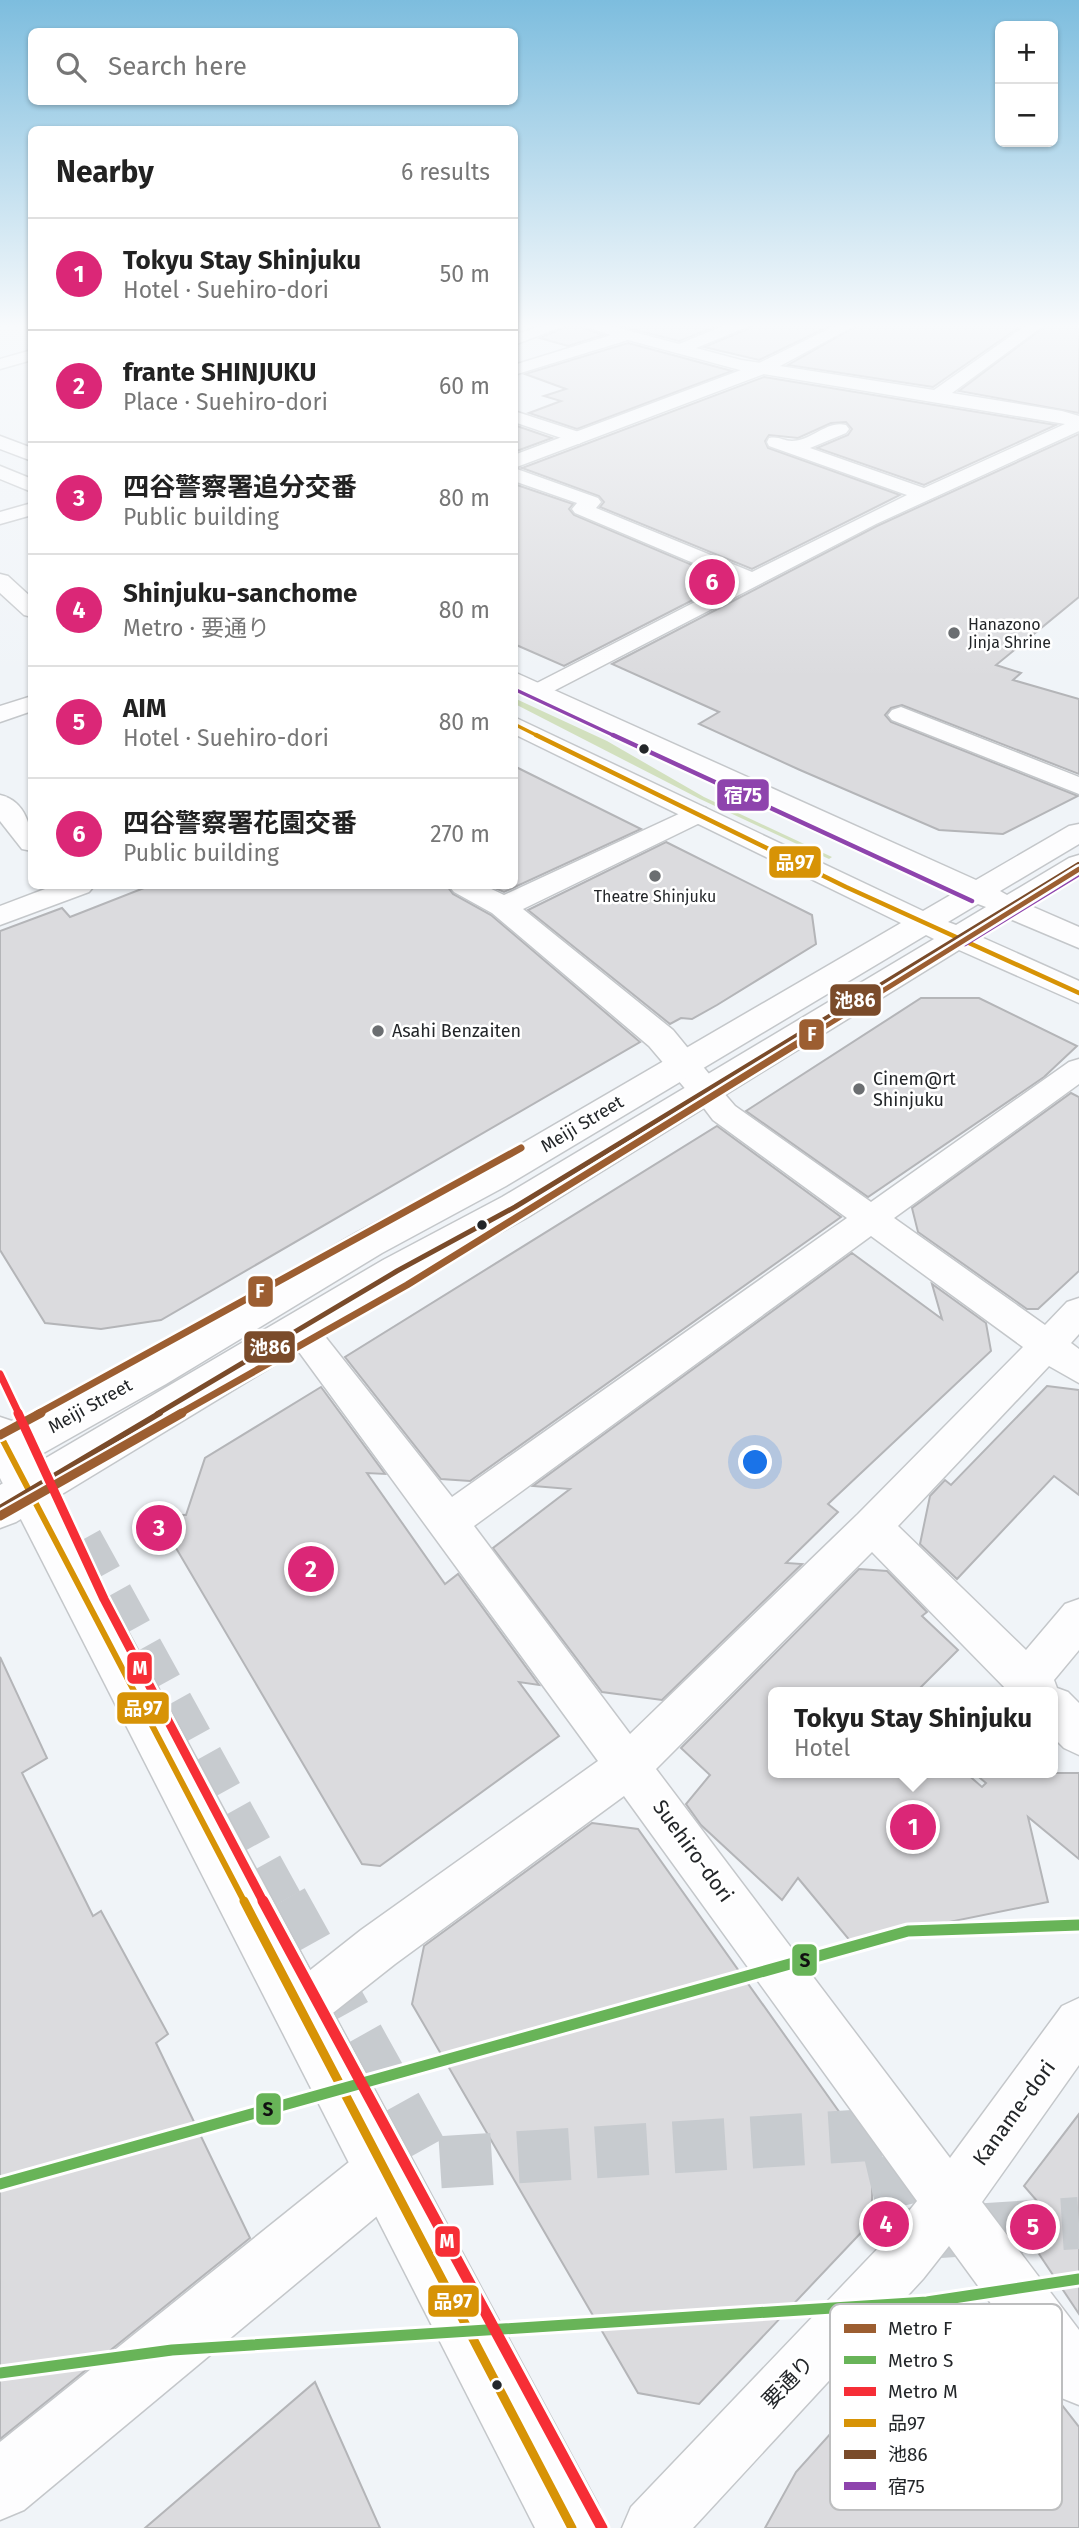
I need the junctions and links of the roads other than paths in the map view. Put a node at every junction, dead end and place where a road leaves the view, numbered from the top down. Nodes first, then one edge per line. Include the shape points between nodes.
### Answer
1 (0, 442) edge
2 (569, 442) edge
3 (795, 442) edge
4 (1037, 442) edge
5 (28, 452) edge
6 (518, 461) edge
7 (0, 472) edge
8 (518, 476) edge
9 (28, 484) edge
10 (923, 494) junction
11 (28, 510) edge
12 (0, 518) edge
13 (753, 580) junction
14 (0, 581) edge
15 (28, 603) edge
16 (28, 604) edge
17 (0, 609) edge
18 (518, 681) edge
19 (540, 691) junction
20 (28, 705) edge
21 (0, 714) edge
22 (901, 715) dead end
23 (518, 726) edge
24 (1079, 786) edge
25 (1, 806) edge
26 (696, 814) junction
27 (1079, 832) edge
28 (28, 838) edge
29 (1079, 864) edge
30 (66, 889) edge
31 (470, 889) edge
32 (992, 900) junction
33 (503, 907) junction
34 (0, 916) edge
35 (927, 922) junction
36 (960, 937) junction
37 (1079, 939) edge
38 (1079, 993) edge
39 (1079, 1069) edge
40 (694, 1078) junction
41 (872, 1218) junction
42 (1079, 1312) edge
43 (300, 1330) junction
44 (1063, 1356) edge
45 (8, 1468) edge
46 (448, 1522) junction
47 (872, 1526) junction
48 (1079, 1618) edge
49 (1033, 1687) edge
50 (1042, 1687) edge
51 (1058, 1712) edge
52 (1079, 1733) edge
53 (629, 1765) junction
54 (302, 2007) junction
55 (1079, 2023) edge
56 (385, 2171) junction
57 (950, 2202) junction
58 (863, 2304) edge
59 (1025, 2304) edge
60 (830, 2339) edge
61 (1062, 2354) edge
62 (1079, 2377) edge
63 (0, 2486) edge
64 (572, 2528) edge
65 (652, 2528) edge

1 - 5 street
2 - 6 street
3 - 10 street via 784,445
4 - 10 street
7 - 9 street
8 - 13 street
10 - 13 street
11 - 12 street
13 - 19 street
14 - 15 street
16 - 17 street
18 - 19 street
19 - 32 street
20 - 21 street
22 - 24 street
23 - 26 street
25 - 28 street
26 - 33 street
26 - 35 street
27 - 32 street, Meiji Street
29 - 32 street, Meiji Street
30 - 34 street
31 - 33 street
32 - 35 street, Meiji Street
32 - 36 street, Meiji Street
32 - 37 street
33 - 40 street via 661,1038
35 - 36 street
35 - 40 street, Meiji Street
36 - 38 street
36 - 40 street, Meiji Street
39 - 41 street
40 - 41 street via 724,1113
40 - 43 street, Meiji Street via 515,1207
40 - 45 street, Meiji Street via 369,1243 151,1372
41 - 44 street
41 - 46 street
42 - 44 street
43 - 45 street, Meiji Street
43 - 46 street, Suehiro-dori
44 - 47 street
45 - 54 street
46 - 53 street, Suehiro-dori
47 - 49 street
47 - 53 street
48 - 50 street
51 - 52 street
53 - 54 street
53 - 57 street, Suehiro-dori
54 - 56 street
55 - 57 street, Kaname-dori
56 - 63 street
56 - 64 street
57 - 58 street, 要通り
57 - 59 street, Suehiro-dori
60 - 65 street, 要通り
61 - 62 street, Suehiro-dori

